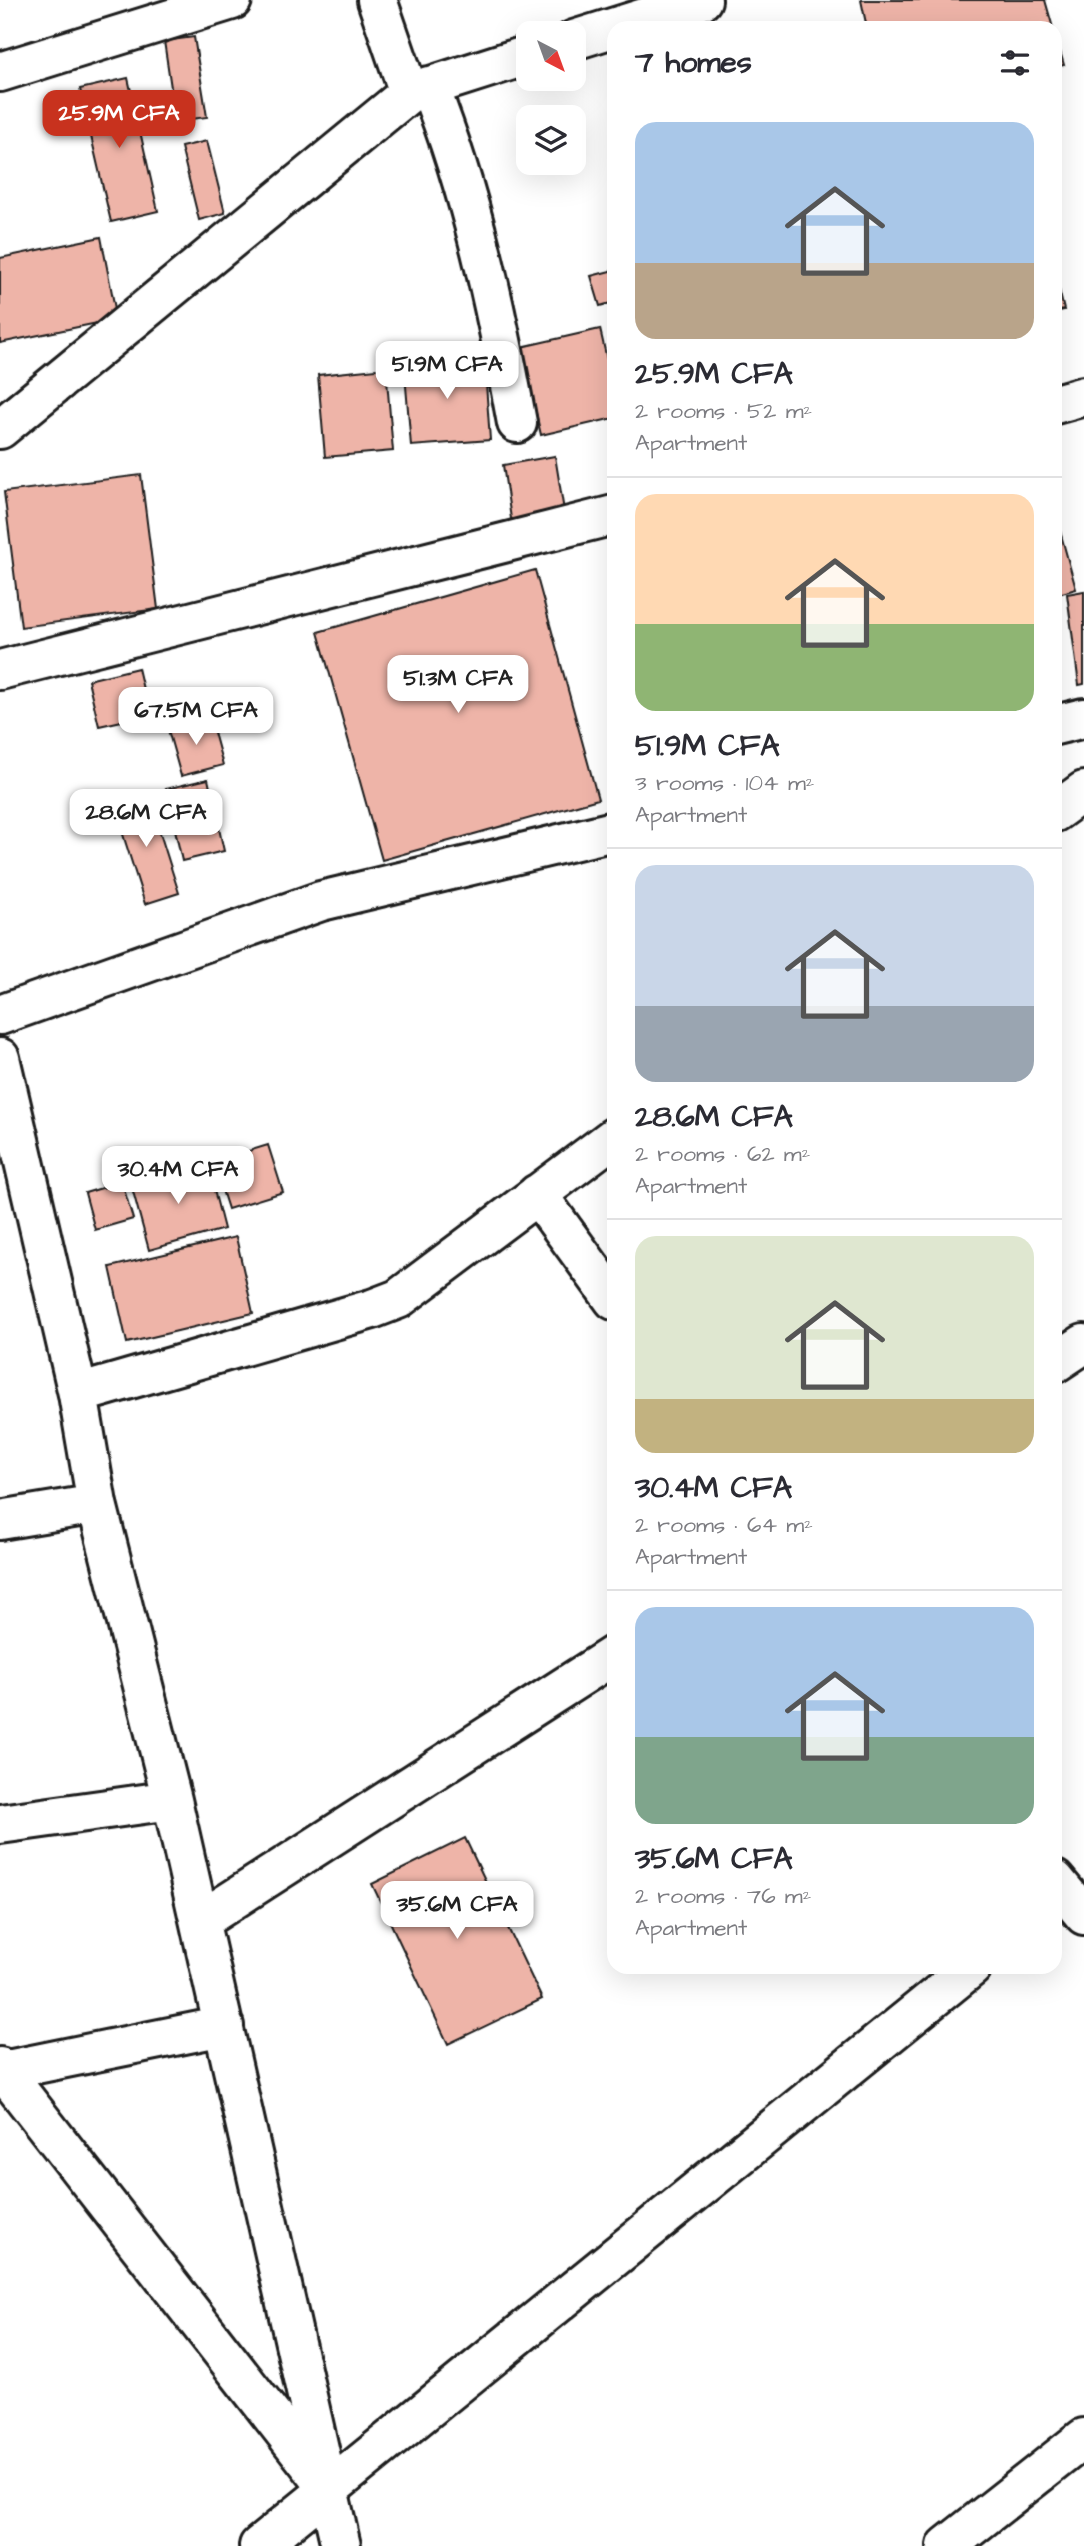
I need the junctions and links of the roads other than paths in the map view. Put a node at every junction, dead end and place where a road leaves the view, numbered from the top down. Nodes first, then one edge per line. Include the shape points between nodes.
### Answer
1 (232, 0) edge
2 (377, 0) edge
3 (702, 0) edge
4 (635, 21) edge
5 (607, 30) edge
6 (586, 36) edge
7 (516, 59) edge
8 (0, 72) edge
9 (419, 90) junction
10 (1084, 396) edge
11 (1062, 402) edge
12 (517, 423) dead end
13 (0, 429) edge
14 (607, 517) edge
15 (0, 670) edge
16 (1084, 718) edge
17 (1062, 723) edge
18 (1084, 791) edge
19 (1062, 807) edge
20 (607, 833) edge
21 (0, 1015) edge
22 (0, 1058) edge
23 (607, 1142) edge
24 (537, 1195) junction
25 (607, 1290) edge
26 (1084, 1344) edge
27 (1062, 1358) edge
28 (78, 1394) junction
29 (97, 1504) junction
30 (0, 1520) edge
31 (607, 1659) edge
32 (172, 1800) junction
33 (0, 1824) edge
34 (200, 1921) junction
35 (963, 1974) edge
36 (224, 2026) junction
37 (1, 2069) edge
38 (1084, 2438) edge
39 (329, 2489) junction
40 (259, 2546) edge
41 (341, 2546) edge
42 (947, 2546) edge

1 - 8 street
2 - 9 street
3 - 4 street
5 - 6 street
7 - 9 street
9 - 12 street via 450,139 467,195
9 - 13 street
10 - 11 street
14 - 15 street
16 - 17 street
18 - 19 street
20 - 21 street via 321,901
22 - 28 street
23 - 24 street
24 - 25 street
24 - 28 street via 398,1299
26 - 27 street
28 - 29 street
29 - 30 street
29 - 32 street
31 - 34 street
32 - 33 street
32 - 34 street
34 - 36 street
35 - 39 street
36 - 37 street
36 - 39 street
37 - 39 street
38 - 42 street
39 - 40 street
39 - 41 street

